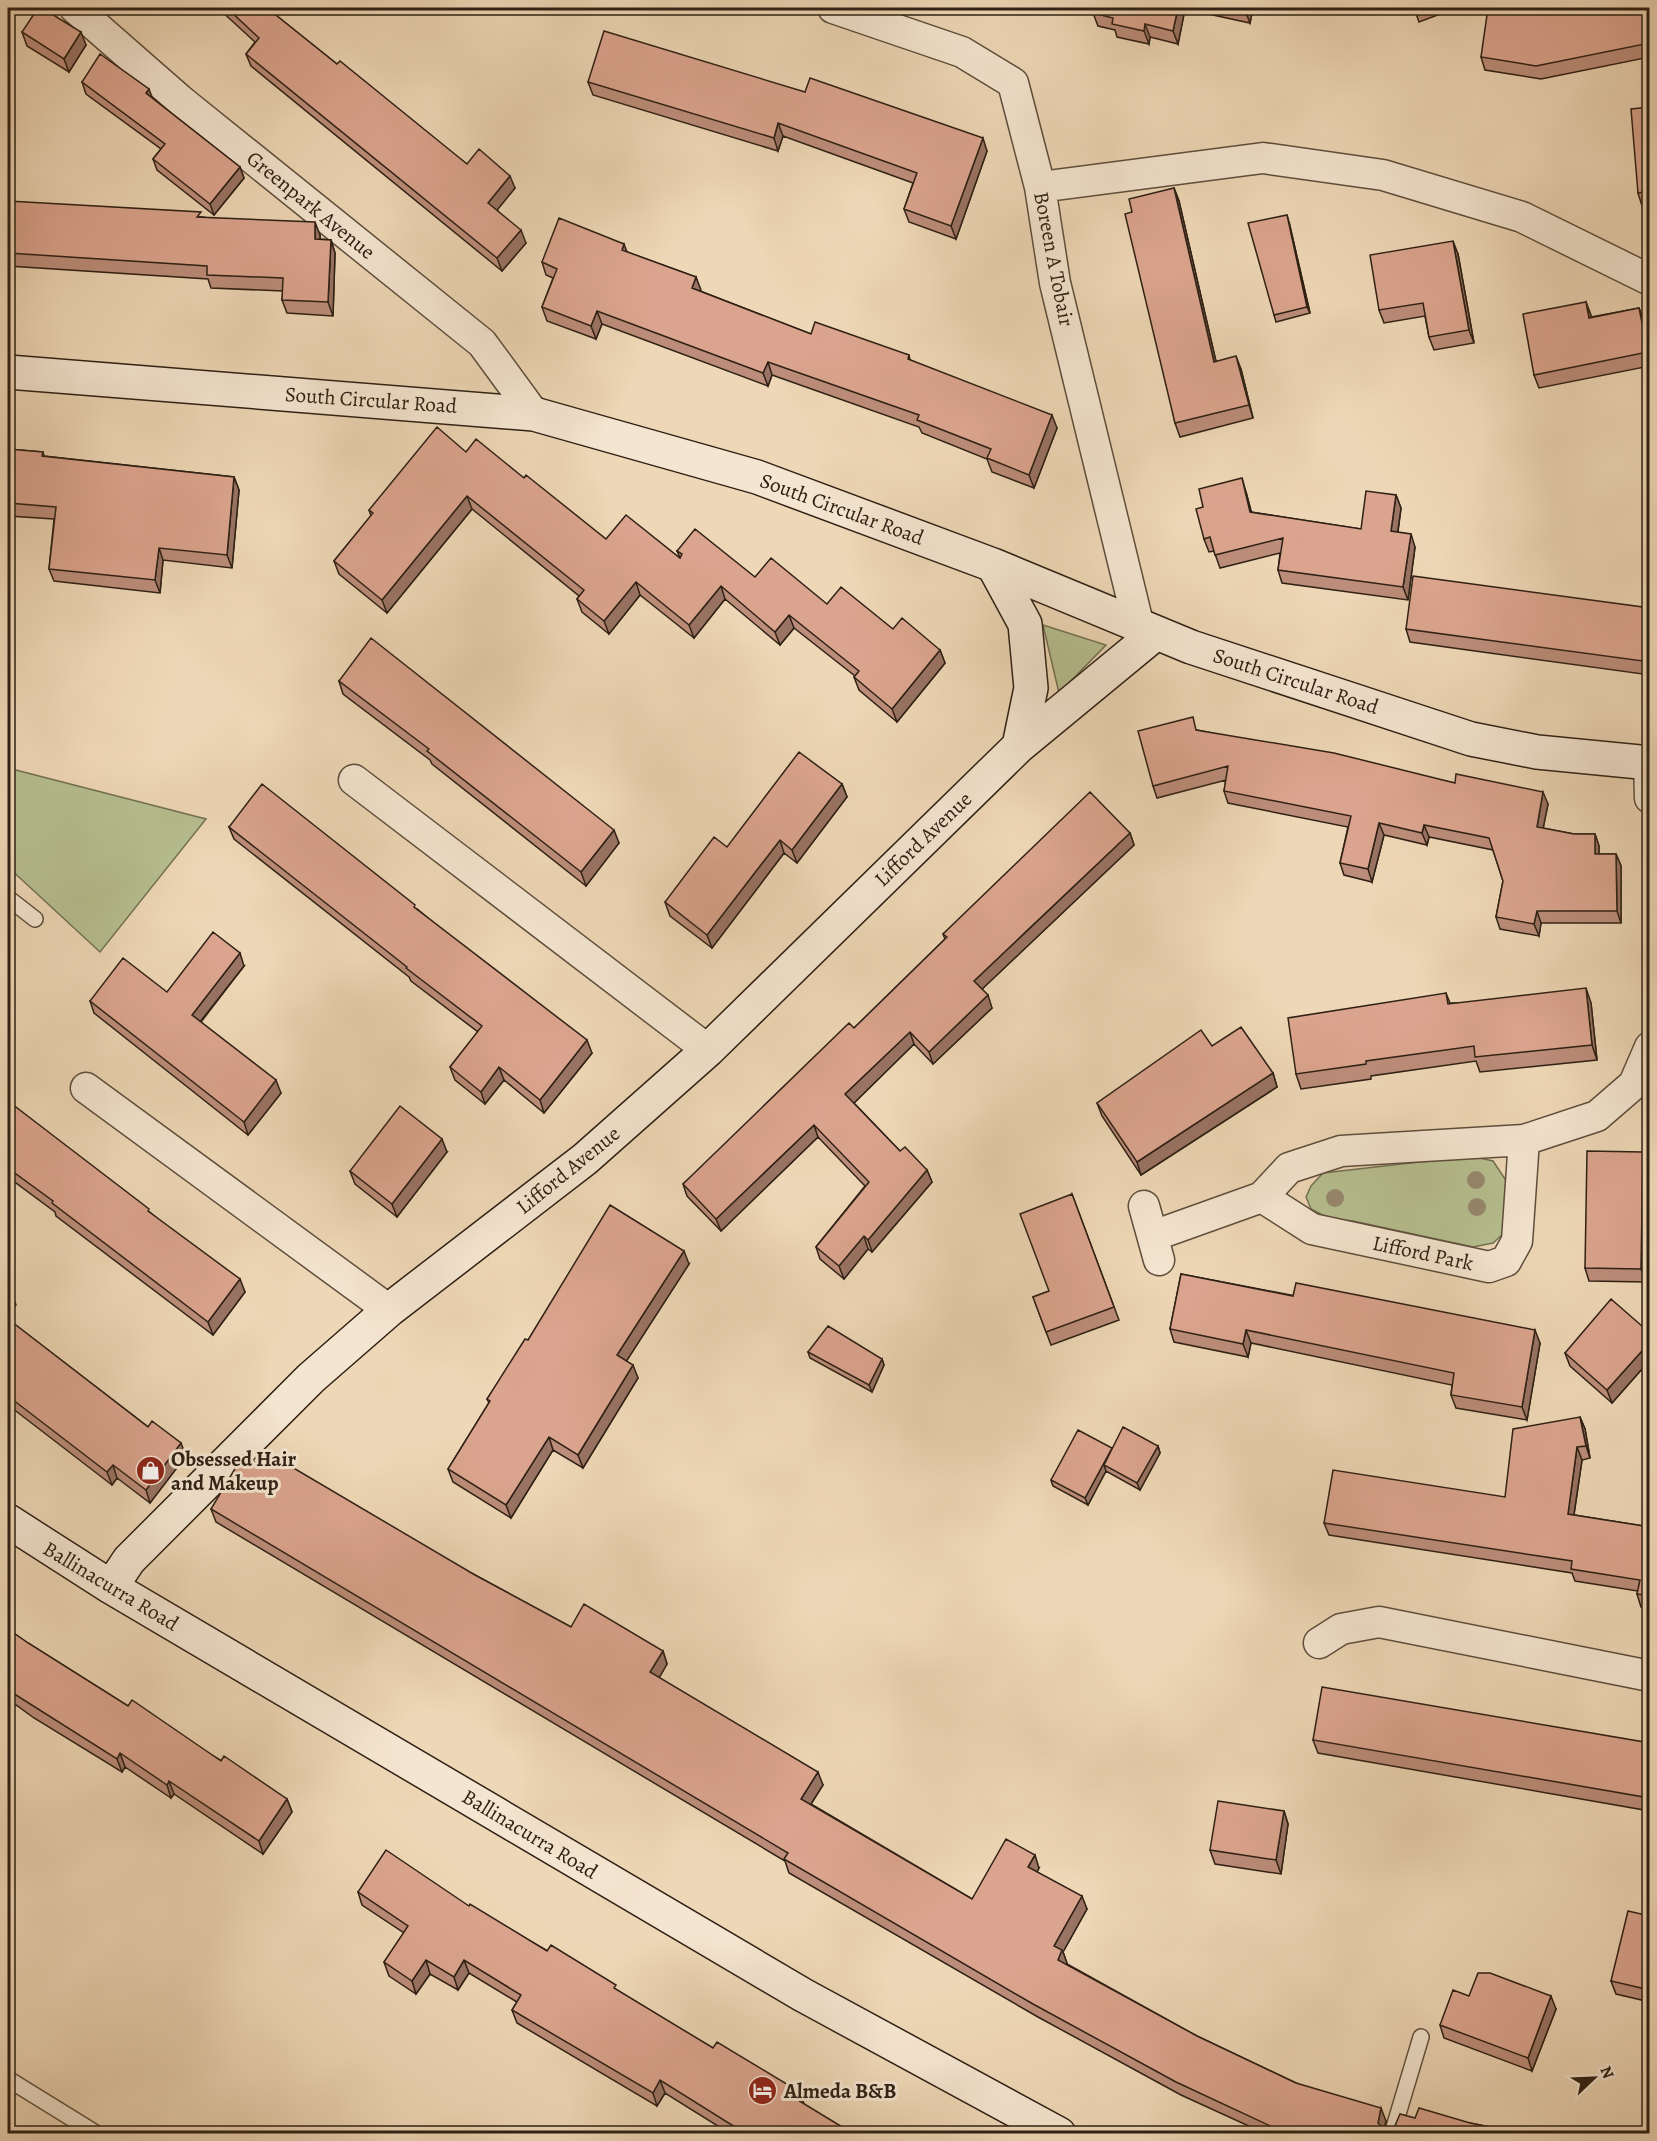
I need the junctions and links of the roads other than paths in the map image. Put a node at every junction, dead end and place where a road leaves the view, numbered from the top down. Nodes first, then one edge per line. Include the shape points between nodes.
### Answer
1 (75, 8) edge
2 (833, 8) edge
3 (1040, 187) junction
4 (1650, 280) edge
5 (8, 372) edge
6 (534, 414) junction
7 (993, 565) junction
8 (1147, 630) junction
9 (1019, 746) junction
10 (1649, 763) edge
11 (354, 780) dead end
12 (1650, 798) edge
13 (8, 898) edge
14 (35, 919) dead end
15 (1650, 1047) edge
16 (708, 1050) junction
17 (86, 1088) dead end
18 (1524, 1140) junction
19 (1262, 1197) junction
20 (1144, 1206) dead end
21 (389, 1310) junction
22 (8, 1521) edge
23 (111, 1587) junction
24 (1319, 1643) dead end
25 (1650, 1676) edge
26 (1421, 2037) dead end
27 (8, 2079) edge
28 (97, 2133) edge
29 (1059, 2133) edge
30 (1392, 2133) edge

1 - 6 street, Greenpark Avenue via 180,100 482,343
2 - 3 street, Boreen A Tobair via 962,52 1013,83
3 - 4 street via 1263,158 1372,173 1522,217
3 - 8 street, Boreen A Tobair via 1055,283
5 - 6 street, South Circular Road
6 - 7 street, South Circular Road via 757,477
7 - 8 street, South Circular Road
7 - 9 street via 1025,624 1031,688
8 - 9 street, Lifford Avenue
8 - 10 street, South Circular Road via 1471,739 1537,752
9 - 16 street, Lifford Avenue
10 - 12 street
11 - 16 street
13 - 14 lane
15 - 18 street via 1634,1084 1597,1116
16 - 21 street, Lifford Avenue via 576,1167
17 - 21 street
18 - 19 street via 1341,1151 1289,1168
18 - 19 street, Lifford Park via 1517,1241 1506,1261 1490,1267 1312,1229
19 - 20 street via 1156,1248
21 - 23 street, Lifford Avenue via 311,1378 129,1560
22 - 23 street, Ballinacurra Road
23 - 29 street, Ballinacurra Road via 803,1995
24 - 25 street via 1341,1629 1379,1622
26 - 30 lane
27 - 28 lane

